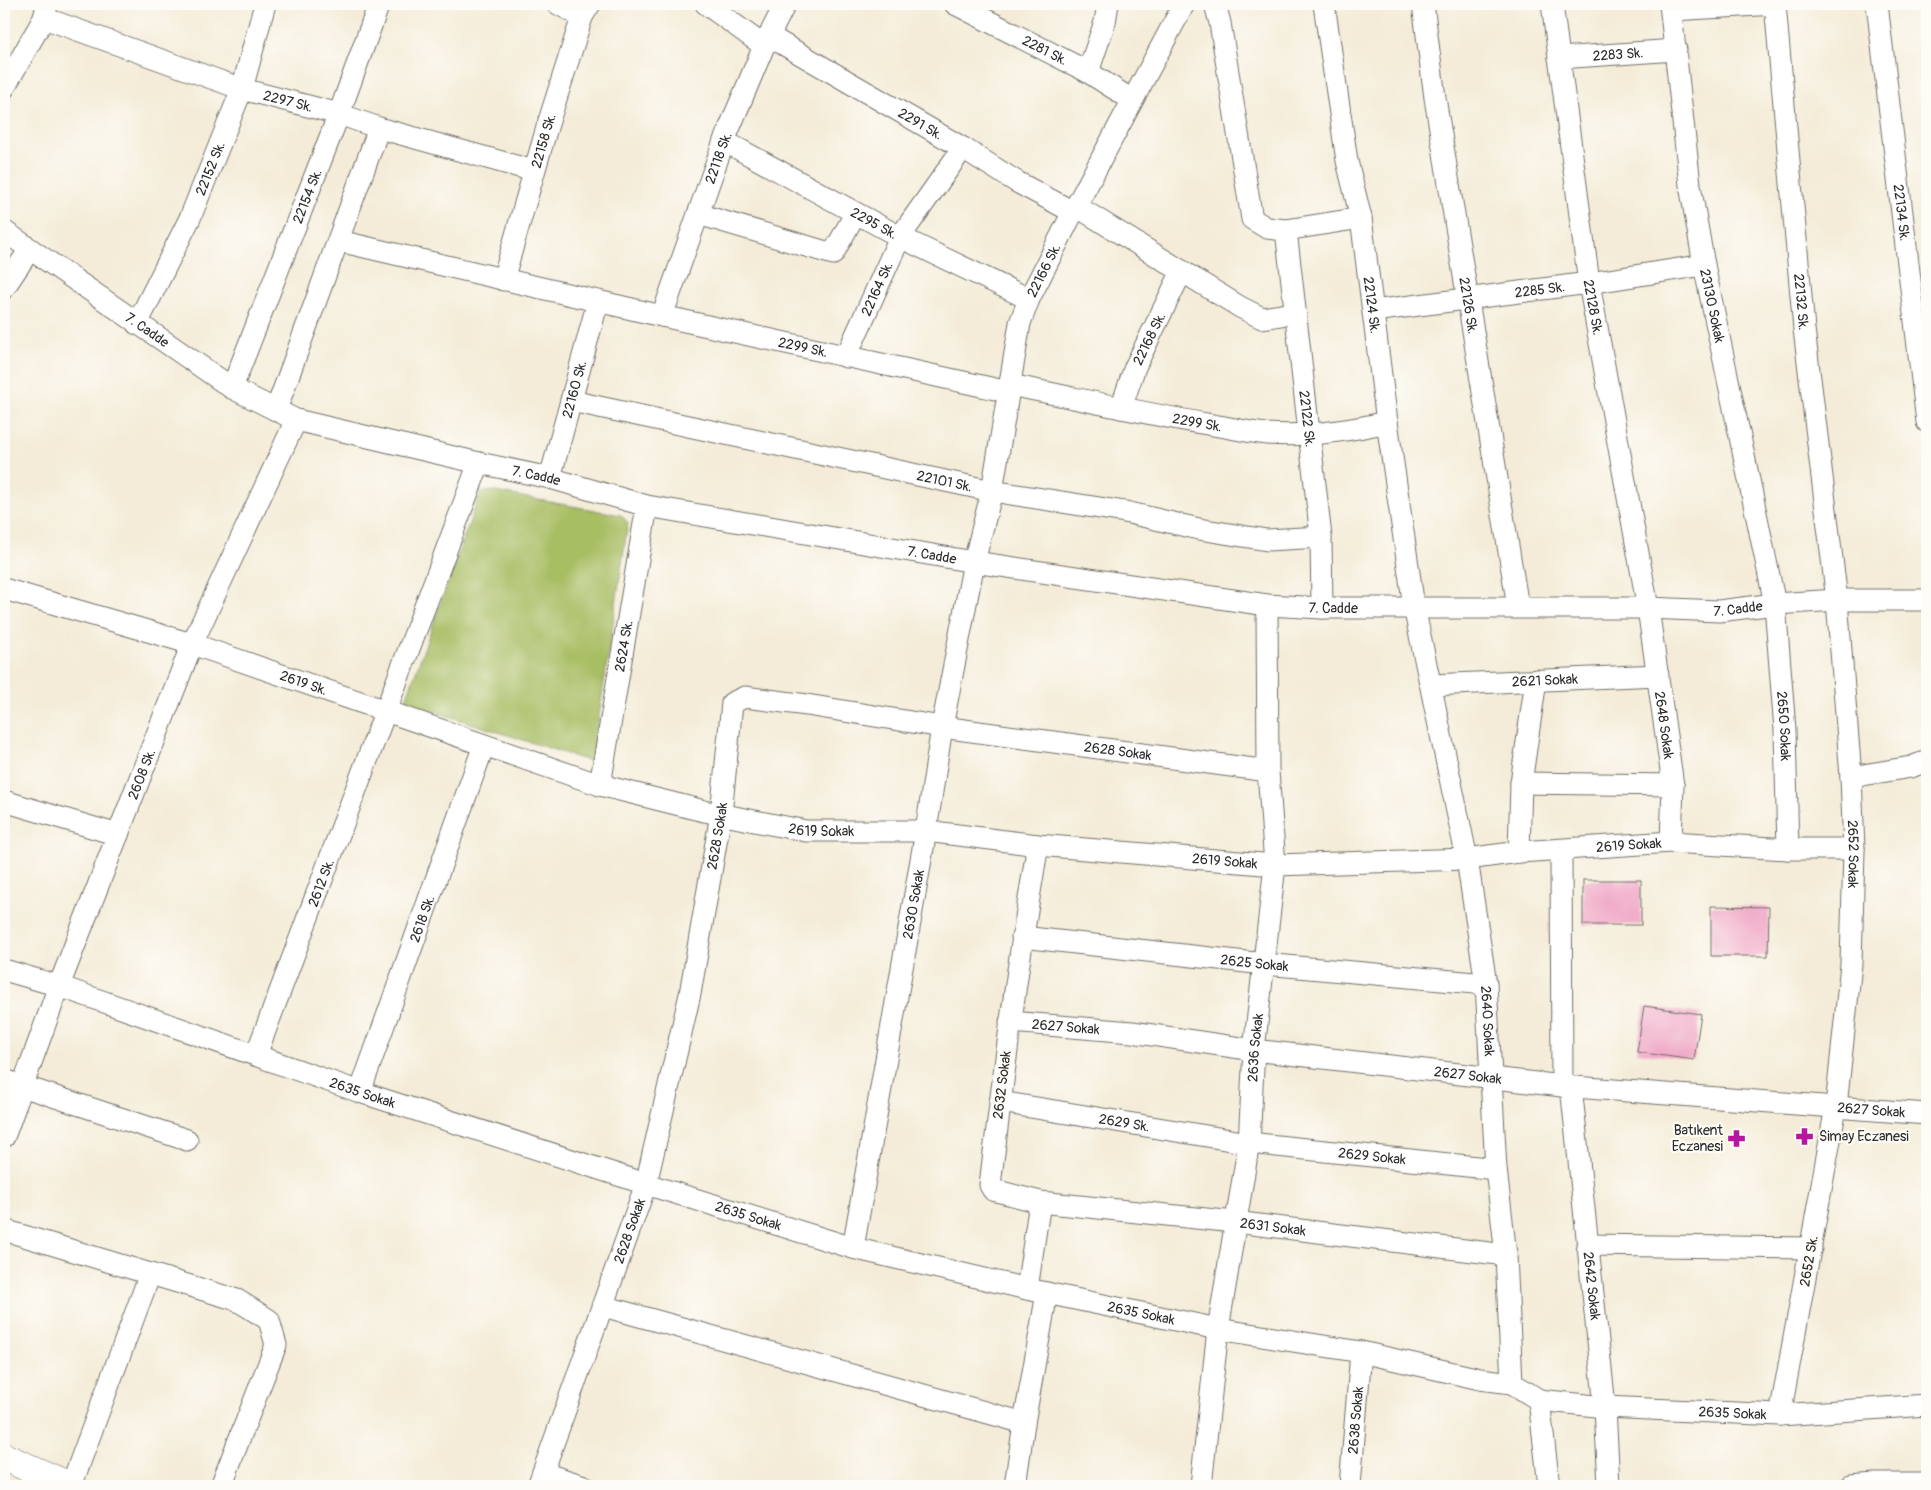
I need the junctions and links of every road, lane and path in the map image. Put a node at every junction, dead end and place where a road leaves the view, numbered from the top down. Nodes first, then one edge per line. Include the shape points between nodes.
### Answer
1 (265, 4) edge
2 (380, 4) edge
3 (558, 4) edge
4 (706, 4) edge
5 (785, 4) edge
6 (955, 4) edge
7 (1108, 4) edge
8 (1184, 4) edge
9 (1215, 4) edge
10 (1324, 4) edge
11 (1423, 4) edge
12 (1552, 4) edge
13 (1775, 4) edge
14 (1877, 4) edge
15 (1671, 7) edge
16 (586, 10) edge
17 (46, 11) edge
18 (767, 41) junction
19 (1676, 50) junction
20 (1559, 58) junction
21 (1088, 72) junction
22 (4, 88) edge
23 (242, 89) junction
24 (1132, 100) junction
25 (338, 114) junction
26 (379, 128) junction
27 (724, 141) junction
28 (963, 148) junction
29 (534, 171) junction
30 (1074, 209) junction
31 (698, 214) junction
32 (855, 214) junction
33 (1361, 218) junction
34 (1286, 230) junction
35 (4, 231) edge
36 (900, 237) junction
37 (339, 241) junction
38 (30, 249) junction
39 (1704, 265) junction
40 (1182, 271) junction
41 (504, 280) junction
42 (1589, 283) junction
43 (4, 288) edge
44 (1029, 299) junction
45 (1468, 299) junction
46 (598, 301) junction
47 (1373, 311) junction
48 (1294, 312) junction
49 (662, 316) junction
50 (138, 324) junction
51 (846, 357) junction
52 (232, 388) junction
53 (1010, 388) junction
54 (571, 401) junction
55 (1121, 408) junction
56 (276, 410) junction
57 (296, 420) junction
58 (1387, 422) junction
59 (1927, 422) edge
60 (1309, 434) junction
61 (479, 463) junction
62 (550, 478) junction
63 (992, 492) junction
64 (647, 506) junction
65 (1321, 537) junction
66 (974, 562) junction
67 (4, 589) edge
68 (1836, 600) junction
69 (1927, 600) edge
70 (1775, 604) junction
71 (1267, 605) junction
72 (1414, 607) junction
73 (1518, 607) junction
74 (1322, 608) junction
75 (1648, 608) junction
76 (192, 644) junction
77 (1658, 675) junction
78 (1536, 680) junction
79 (1431, 685) junction
80 (386, 712) junction
81 (942, 727) junction
82 (484, 745) junction
83 (1927, 761) edge
84 (1268, 770) junction
85 (1851, 777) junction
86 (1521, 783) junction
87 (600, 785) junction
88 (1673, 785) junction
89 (4, 801) edge
90 (721, 814) junction
91 (926, 831) junction
92 (118, 835) junction
93 (1671, 842) junction
94 (1038, 845) junction
95 (1788, 849) junction
96 (1854, 849) junction
97 (1561, 850) junction
98 (1519, 852) junction
99 (1467, 859) junction
100 (1275, 865) junction
101 (1022, 937) junction
102 (1264, 964) junction
103 (4, 970) edge
104 (1486, 984) junction
105 (59, 986) junction
106 (1010, 1022) junction
107 (1254, 1050) junction
108 (256, 1055) junction
109 (1492, 1078) junction
110 (13, 1083) edge
111 (1567, 1086) junction
112 (360, 1092) junction
113 (1000, 1102) junction
114 (1836, 1107) junction
115 (1927, 1114) edge
116 (4, 1137) edge
117 (187, 1140) dead end
118 (1249, 1143) junction
119 (1496, 1169) junction
120 (646, 1184) junction
121 (1040, 1202) junction
122 (1235, 1222) junction
123 (4, 1230) edge
124 (1587, 1245) junction
125 (853, 1248) junction
126 (1811, 1248) junction
127 (1506, 1255) junction
128 (150, 1274) junction
129 (1037, 1291) junction
130 (603, 1306) junction
131 (1218, 1329) junction
132 (1361, 1352) junction
133 (1512, 1383) junction
134 (1539, 1400) junction
135 (1927, 1406) edge
136 (1605, 1407) junction
137 (1780, 1415) junction
138 (1024, 1424) junction
139 (4, 1457) edge
140 (541, 1480) edge
141 (1927, 1484) edge
142 (71, 1486) edge
143 (221, 1486) edge
144 (584, 1486) edge
145 (1015, 1486) edge
146 (1201, 1486) edge
147 (1350, 1486) edge
148 (1549, 1486) edge
149 (1609, 1486) edge
150 (1852, 1486) edge

1 - 23 street, 22152 Sk.
2 - 25 street, 22154 Sk.
3 - 16 street
4 - 18 street, 2291 Sk.
5 - 18 street, 22118 Sk.
6 - 21 street, 2281 Sk.
7 - 21 street
8 - 24 street, 22166 Sk.
9 - 34 street via 1252,220 1267,228
10 - 33 street, 22124 Sk. via 1347,161
11 - 45 street, 22126 Sk.
12 - 20 street, 22128 Sk.
13 - 15 street
13 - 68 street, 22132 Sk. via 1804,329
14 - 59 street, 22134 Sk.
15 - 19 street, 23130 Sokak
16 - 29 street, 22158 Sk.
17 - 22 street
17 - 23 street, 2297 Sk.
18 - 27 street, 22118 Sk.
18 - 28 street, 2291 Sk.
19 - 20 street, 2283 Sk.
19 - 39 street, 23130 Sokak via 1690,185
20 - 42 street, 22128 Sk.
21 - 24 street, 2281 Sk.
23 - 25 street, 2297 Sk.
23 - 50 street, 22152 Sk. via 190,218
24 - 30 street, 22166 Sk.
25 - 26 street, 2297 Sk.
25 - 52 street, 22154 Sk.
26 - 29 street, 2297 Sk.
26 - 37 street
27 - 31 street, 22118 Sk.
27 - 32 street, 2295 Sk.
28 - 30 street, 2291 Sk. via 1017,182
28 - 36 street, 22164 Sk.
29 - 41 street, 22158 Sk.
30 - 40 street, 2291 Sk.
30 - 44 street, 22166 Sk.
31 - 32 street via 833,254
31 - 49 street, 22118 Sk.
32 - 36 street, 2295 Sk.
33 - 34 street
33 - 47 street, 22124 Sk.
34 - 48 street, 22122 Sk.
35 - 38 street, 7. Cadde
36 - 44 street, 2295 Sk.
36 - 51 street, 22164 Sk.
37 - 41 street, 2299 Sk.
37 - 56 street
38 - 43 street
38 - 50 street, 7. Cadde
39 - 42 street, 2285 Sk.
39 - 70 street, 23130 Sokak
40 - 48 street, 2291 Sk. via 1262,318
40 - 55 street, 22168 Sk. via 1135,367
41 - 46 street, 2299 Sk.
42 - 45 street, 2285 Sk.
42 - 75 street, 22128 Sk.
44 - 53 street, 22166 Sk. via 1020,323
45 - 47 street, 2285 Sk.
45 - 73 street, 22126 Sk.
46 - 49 street, 2299 Sk.
46 - 54 street, 22160 Sk.
47 - 58 street, 22124 Sk.
48 - 60 street, 22122 Sk.
49 - 51 street, 2299 Sk.
50 - 52 street, 7. Cadde
51 - 53 street, 2299 Sk.
52 - 56 street, 7. Cadde
53 - 55 street, 2299 Sk.
53 - 63 street, 22166 Sk.
54 - 62 street, 22160 Sk.
54 - 63 street, 22101 Sk.
55 - 60 street, 2299 Sk. via 1266,434
56 - 57 street, 7. Cadde
57 - 61 street, 7. Cadde
57 - 76 street, 2608 Sk.
58 - 60 street, 2299 Sk. via 1358,429
58 - 72 street, 22124 Sk.
60 - 65 street, 22122 Sk.
61 - 62 street, 7. Cadde
61 - 80 street, 2612 Sk.
62 - 64 street, 7. Cadde
63 - 65 street, 22101 Sk. via 1125,512 1267,540
63 - 66 street, 22166 Sk.
64 - 66 street, 7. Cadde
64 - 87 street, 2624 Sk.
65 - 74 street, 22122 Sk.
66 - 71 street, 7. Cadde
66 - 81 street, 2630 Sokak
67 - 76 street, 2619 Sk.
68 - 69 street, 7. Cadde
68 - 70 street, 7. Cadde
68 - 85 street, 2652 Sokak
70 - 75 street, 7. Cadde via 1720,611
70 - 95 street, 2650 Sokak via 1785,730
71 - 74 street, 7. Cadde
71 - 84 street, 2636 Sokak
72 - 73 street, 7. Cadde
72 - 74 street, 7. Cadde
72 - 79 street, 2640 Sokak
73 - 75 street, 7. Cadde
75 - 77 street, 2648 Sokak
76 - 80 street, 2619 Sk.
76 - 92 street, 2608 Sk.
77 - 78 street, 2621 Sokak
77 - 88 street, 2648 Sokak
78 - 79 street, 2621 Sokak
78 - 86 street
79 - 99 street, 2640 Sokak
80 - 82 street, 2619 Sk.
80 - 108 street, 2612 Sk.
81 - 84 street, 2628 Sokak
81 - 90 street, 2628 Sokak via 744,698 732,703
81 - 91 street, 2630 Sokak
82 - 87 street, 2619 Sk.
82 - 112 street, 2618 Sk.
83 - 85 street via 1912,767
84 - 100 street, 2636 Sokak
85 - 96 street, 2652 Sokak
86 - 88 street
86 - 98 street
87 - 90 street, 2619 Sokak
88 - 93 street, 2648 Sokak
89 - 92 street
90 - 91 street, 2619 Sokak via 806,831
90 - 120 street, 2628 Sokak via 690,994
91 - 94 street, 2619 Sokak
91 - 125 street, 2630 Sokak
92 - 105 street, 2608 Sk.
93 - 95 street, 2619 Sokak
93 - 97 street, 2619 Sokak
94 - 100 street, 2619 Sokak
94 - 101 street, 2632 Sokak
95 - 96 street, 2619 Sokak
96 - 114 street, 2652 Sokak via 1851,964
97 - 98 street, 2619 Sokak
97 - 111 street, 2642 Sokak
98 - 99 street, 2619 Sokak
99 - 100 street, 2619 Sokak
99 - 104 street, 2640 Sokak
100 - 102 street, 2636 Sokak
101 - 102 street, 2625 Sokak
101 - 106 street, 2632 Sokak
102 - 104 street, 2625 Sokak
102 - 107 street, 2636 Sokak
103 - 105 street, 2635 Sokak
104 - 109 street, 2640 Sokak
105 - 108 street, 2635 Sokak
105 - 110 street, 2608 Sk.
106 - 107 street, 2627 Sokak via 1132,1032
106 - 113 street, 2632 Sokak
107 - 109 street, 2627 Sokak
107 - 118 street, 2636 Sokak
108 - 112 street, 2635 Sokak
109 - 111 street, 2627 Sokak
109 - 119 street, 2640 Sokak
110 - 116 street, 2608 Sk.
110 - 117 street
111 - 114 street, 2627 Sokak
111 - 124 street, 2642 Sokak
112 - 120 street, 2635 Sokak
113 - 118 street, 2629 Sk.
113 - 121 street, 2632 Sokak via 990,1185 993,1190
114 - 115 street, 2627 Sokak
114 - 126 street, 2652 Sk.
118 - 119 street, 2629 Sokak
118 - 122 street, 2636 Sokak
119 - 127 street, 2640 Sokak
120 - 125 street, 2635 Sokak
120 - 130 street, 2628 Sokak
121 - 122 street, 2631 Sokak
121 - 129 street
122 - 127 street, 2631 Sokak
122 - 131 street, 2636 Sokak
123 - 128 street
124 - 126 street
124 - 136 street, 2642 Sokak
125 - 129 street, 2635 Sokak
126 - 137 street, 2652 Sk.
127 - 133 street, 2640 Sokak
128 - 142 street
128 - 143 street via 237,1300 269,1320 276,1345
129 - 131 street, 2635 Sokak
129 - 138 street
130 - 138 street
130 - 140 street, 2628 Sokak
131 - 132 street, 2635 Sokak
131 - 146 street, 2636 Sokak
132 - 133 street, 2635 Sokak via 1480,1379
132 - 147 street, 2638 Sokak
133 - 134 street
134 - 136 street, 2635 Sokak
134 - 148 street
135 - 137 street, 2635 Sokak
136 - 137 street, 2635 Sokak
136 - 149 street, 2642 Sokak
138 - 145 street
139 - 142 main road
140 - 144 street
141 - 150 street

